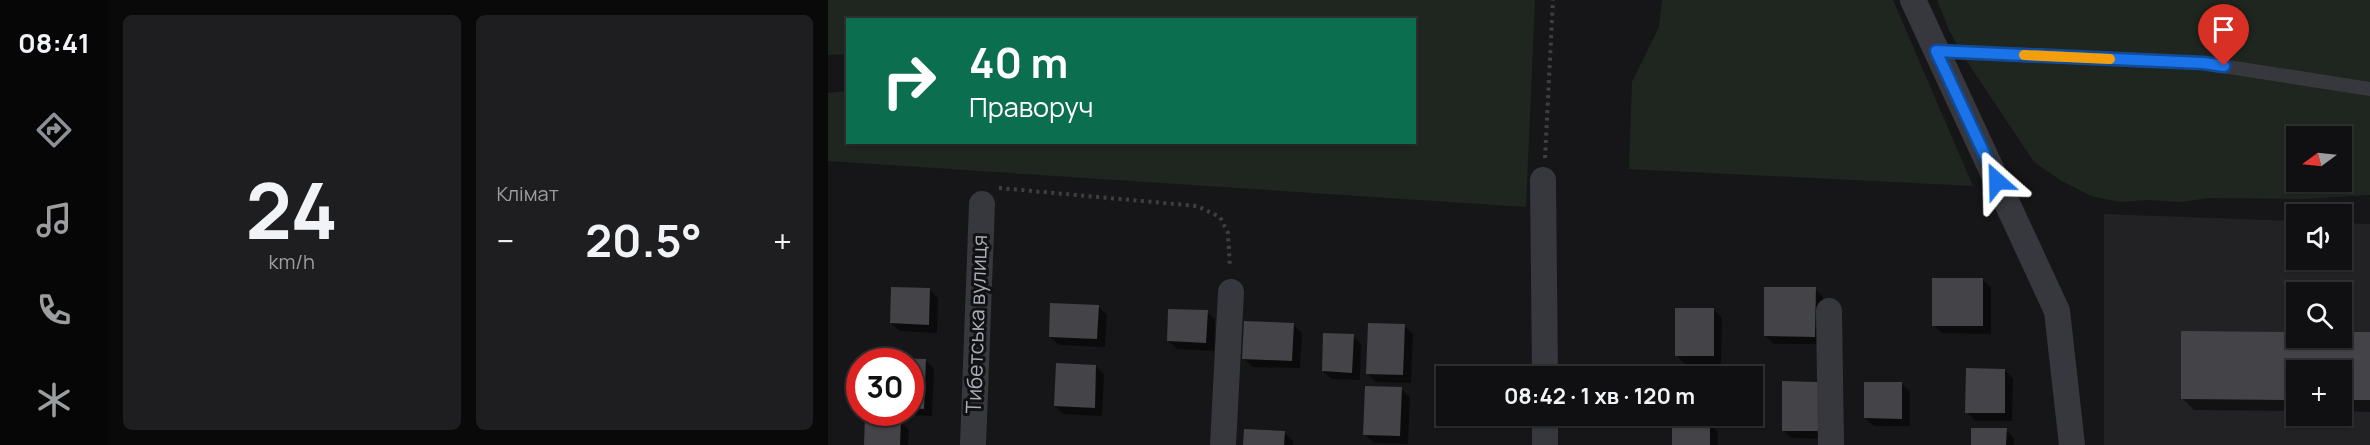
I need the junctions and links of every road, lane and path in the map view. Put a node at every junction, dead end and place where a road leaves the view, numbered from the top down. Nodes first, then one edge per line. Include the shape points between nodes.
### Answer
1 (1553, 0) edge
2 (1913, 0) edge
3 (1936, 51) junction
4 (2370, 89) edge
5 (1543, 180) joint
6 (982, 204) joint
7 (1231, 292) joint
8 (1829, 310) dead end
9 (1545, 366) edge
10 (1545, 426) edge
11 (973, 445) edge
12 (1224, 445) edge
13 (1545, 445) edge
14 (1831, 445) edge
15 (2072, 445) edge

1 - 5 path
2 - 3 street
3 - 4 lane via 2203,63
3 - 15 street via 2057,311
5 - 9 street
6 - 7 path via 992,190 1002,187 1197,206 1220,218 1228,233
6 - 11 street, Тибетська вулиця
7 - 12 street
8 - 14 street
10 - 13 street

